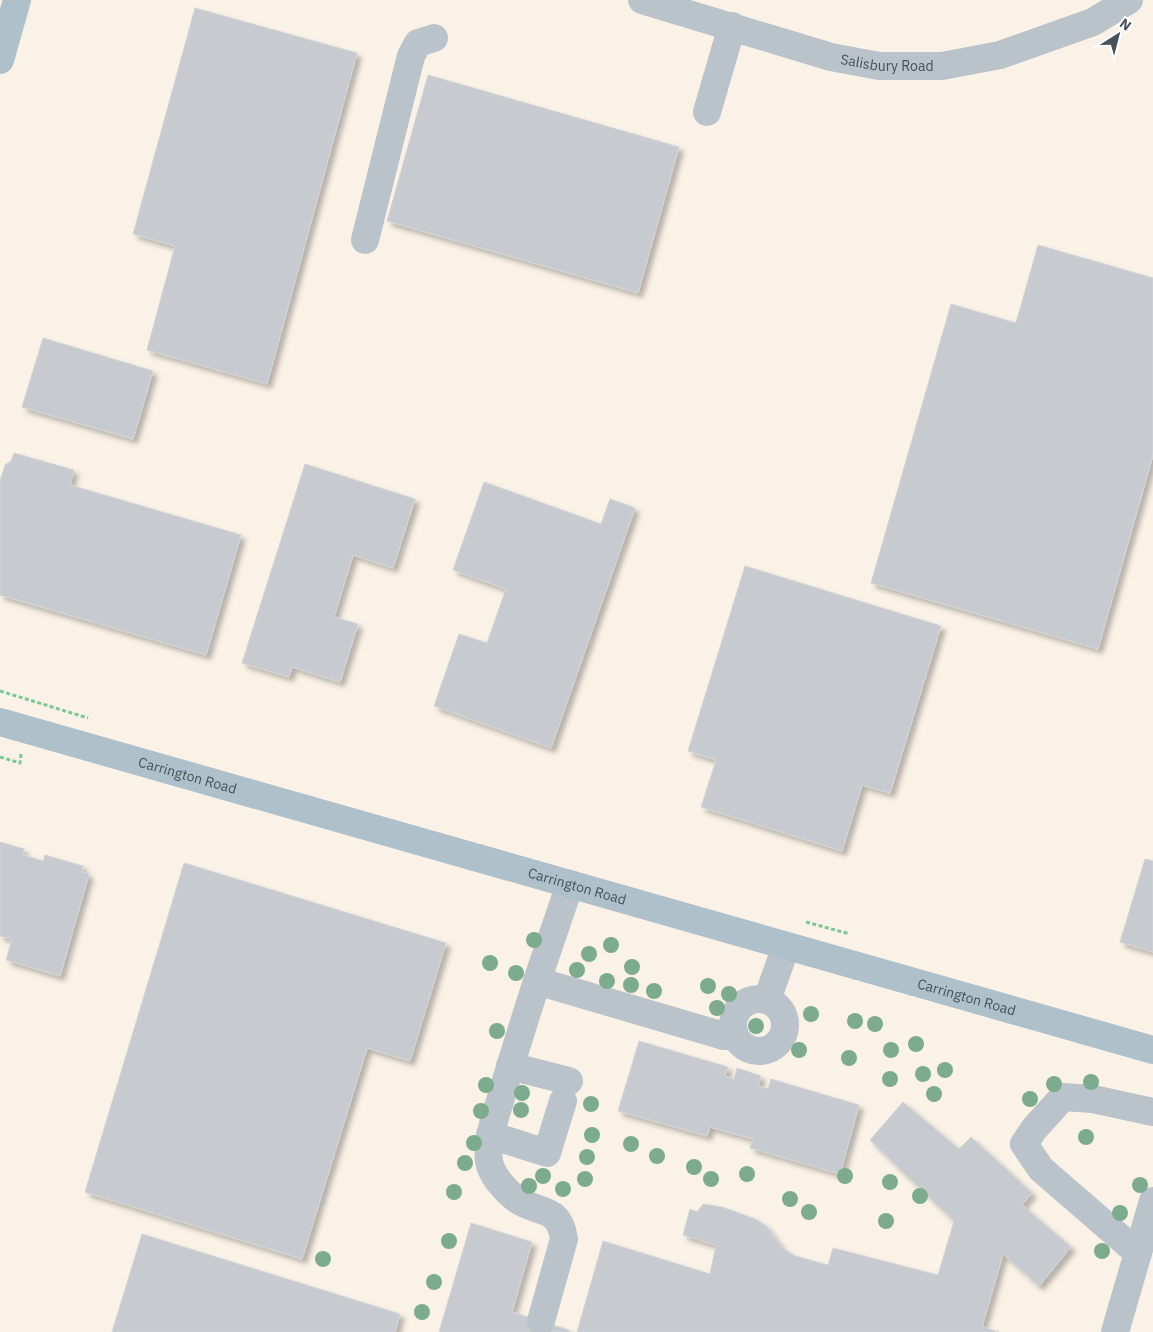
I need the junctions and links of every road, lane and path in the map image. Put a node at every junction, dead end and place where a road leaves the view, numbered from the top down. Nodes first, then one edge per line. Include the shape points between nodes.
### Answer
1 (17, 0) edge
2 (642, 0) edge
3 (1129, 0) edge
4 (732, 26) junction
5 (434, 38) dead end
6 (0, 60) edge
7 (707, 112) dead end
8 (365, 240) dead end
9 (0, 722) edge
10 (0, 757) edge
11 (20, 762) dead end
12 (570, 884) junction
13 (786, 946) junction
14 (537, 981) junction
15 (767, 1000) junction
16 (734, 1035) junction
17 (1153, 1050) edge
18 (510, 1066) junction
19 (1153, 1112) edge
20 (490, 1135) junction
21 (1153, 1201) edge
22 (1138, 1253) junction
23 (541, 1321) dead end
24 (1114, 1332) edge

1 - 6 main road
2 - 4 street, Salisbury Road
3 - 4 street, Salisbury Road via 1093,22 1049,40 1000,55 942,66 879,66 831,57
4 - 7 street
5 - 8 street via 418,43 411,56
9 - 12 main road, Carrington Road
10 - 11 path
12 - 13 main road, Carrington Road
12 - 14 street
13 - 15 street
13 - 17 main road, Carrington Road
14 - 16 street via 724,1036
14 - 18 street
15 - 16 street via 751,1000 743,1004 734,1018
15 - 16 street via 776,1004 785,1019 786,1028 778,1044 771,1050 753,1051 745,1048
18 - 20 street
18 - 20 street via 566,1091 548,1153
19 - 22 street via 1092,1099 1063,1097 1024,1144 1041,1169
20 - 23 street via 489,1163 504,1189 517,1199 551,1213 559,1220 562,1229 564,1239
21 - 22 street
22 - 24 street

